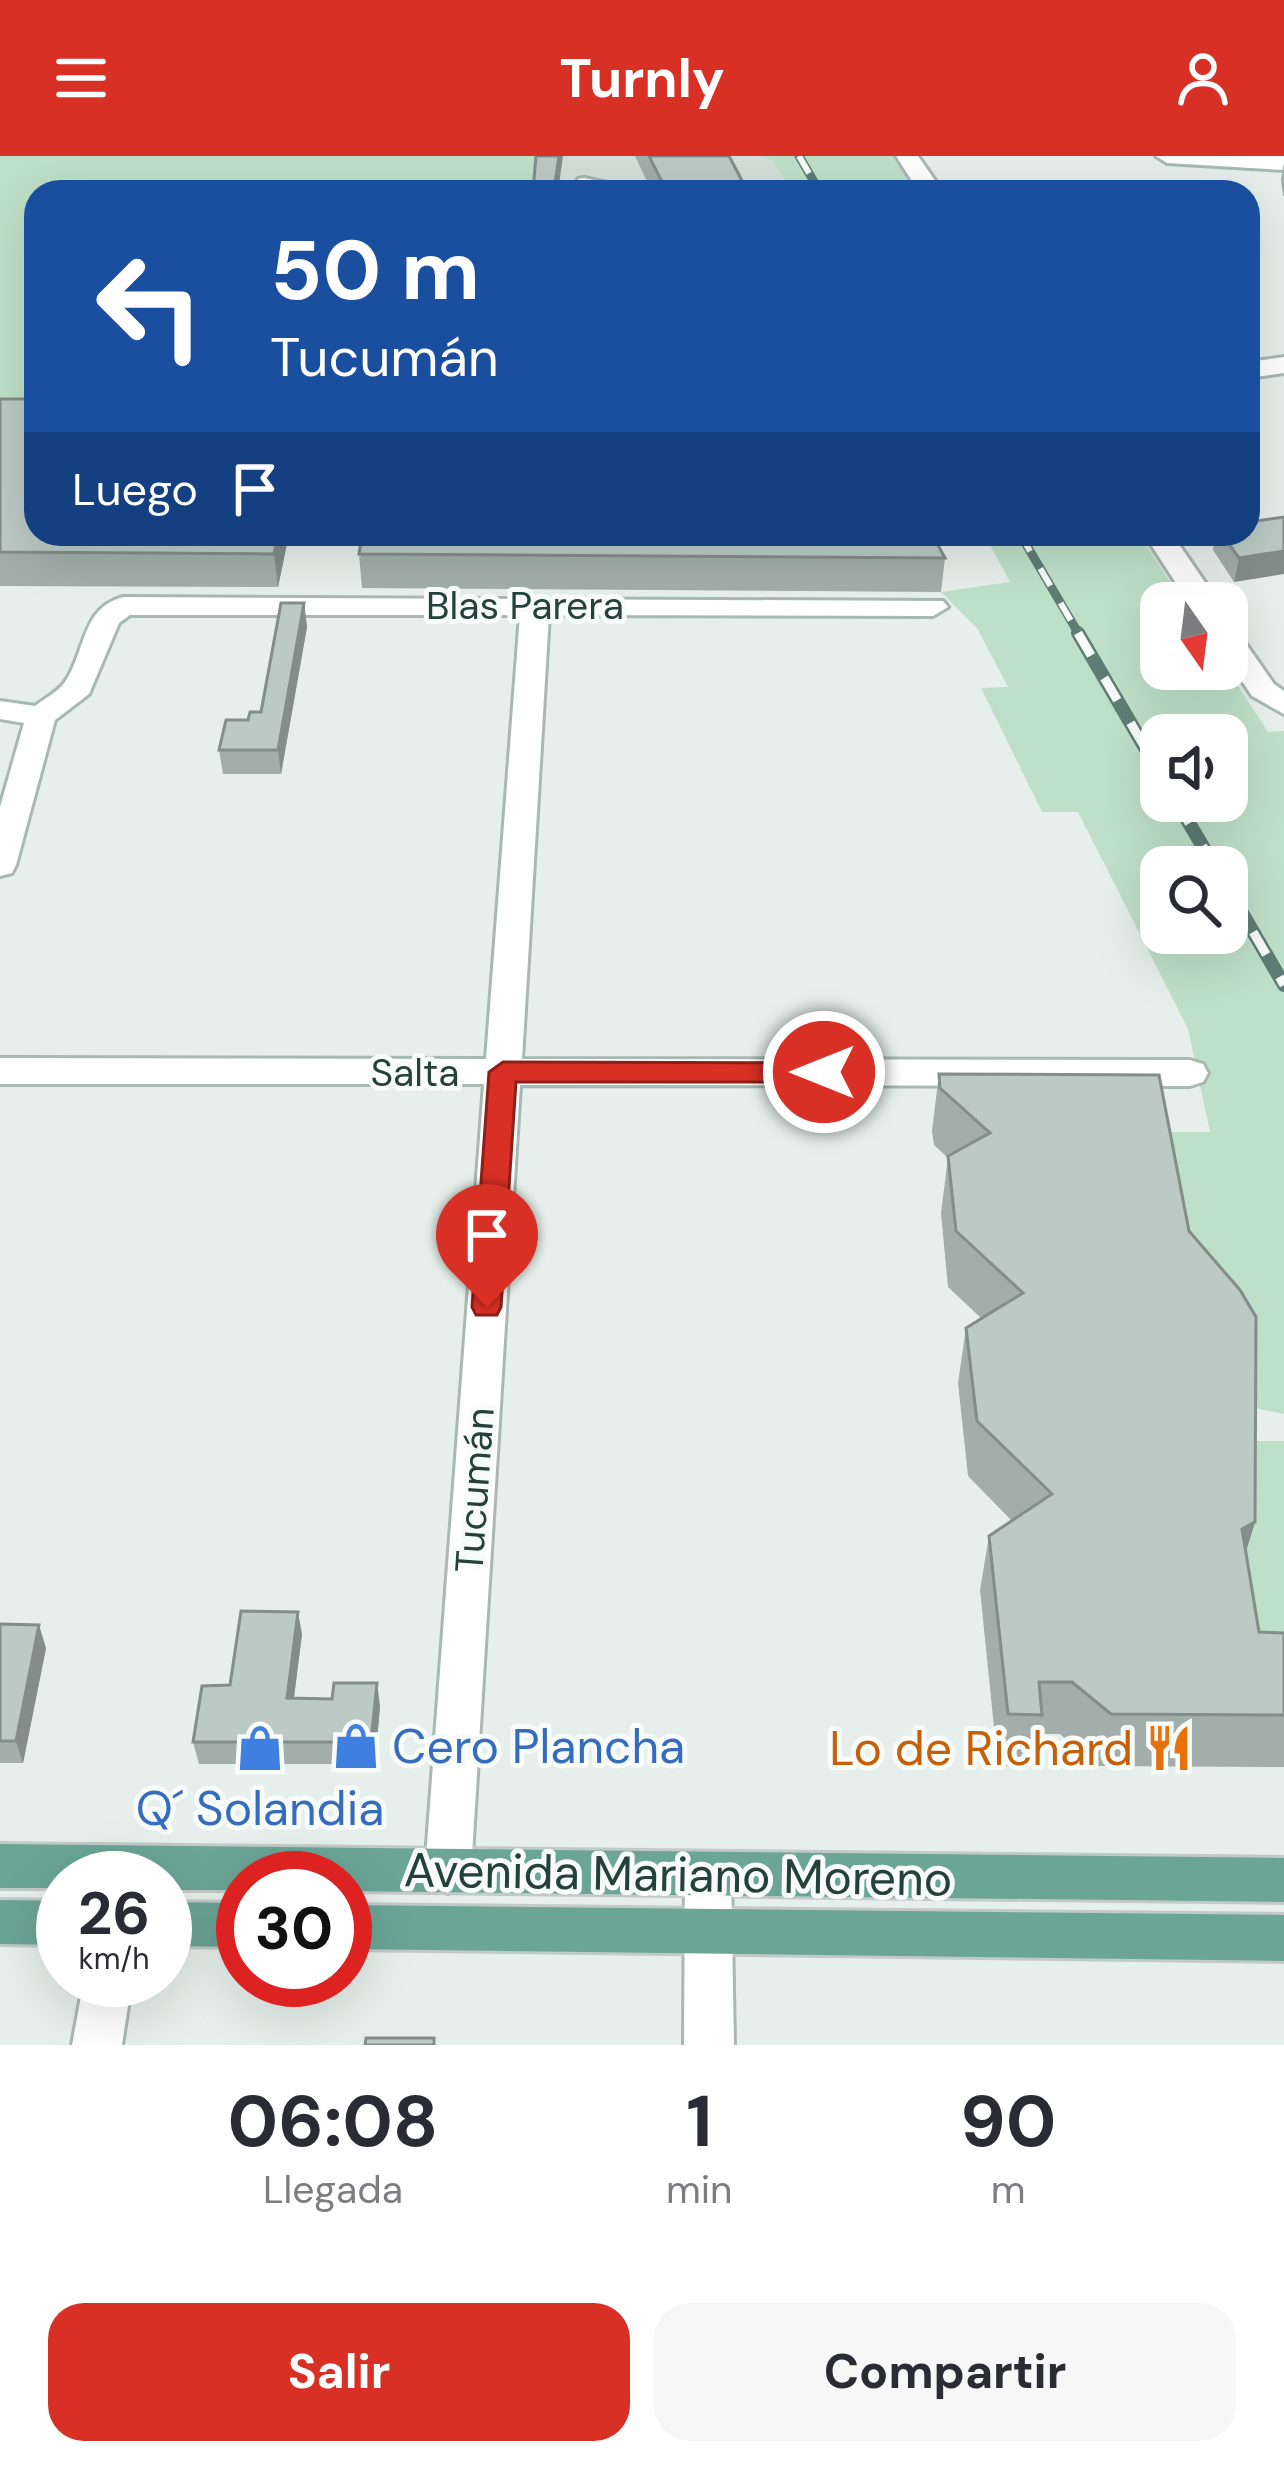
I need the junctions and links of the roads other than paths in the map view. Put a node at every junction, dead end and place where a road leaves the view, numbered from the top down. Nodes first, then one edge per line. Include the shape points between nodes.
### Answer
1 (1167, 156) edge
2 (1284, 163) edge
3 (1166, 546) edge
4 (1190, 582) edge
5 (535, 605) junction
6 (933, 608) dead end
7 (1248, 668) edge
8 (1283, 705) edge
9 (0, 710) edge
10 (41, 716) junction
11 (0, 865) edge
12 (0, 1071) edge
13 (503, 1072) junction
14 (1190, 1073) dead end
15 (0, 1866) edge
16 (36, 1868) edge
17 (448, 1871) junction
18 (192, 1873) edge
19 (708, 1874) junction
20 (1284, 1880) edge
21 (0, 1922) edge
22 (36, 1923) edge
23 (372, 1927) edge
24 (708, 1931) junction
25 (1284, 1938) edge
26 (104, 2007) edge
27 (98, 2045) edge
28 (709, 2045) edge

1 - 2 street
3 - 4 street
5 - 6 street, Blas Parera
5 - 10 street, Blas Parera via 118,608 79,688
5 - 13 street, Tucumán
7 - 8 street
9 - 10 street
10 - 11 street
12 - 13 street, Salta
13 - 14 street, Salta
13 - 17 street, Tucumán
15 - 16 main road, Avenida Mariano Moreno
17 - 18 main road, Avenida Mariano Moreno
17 - 19 main road, Avenida Mariano Moreno
19 - 20 main road, Avenida Mariano Moreno
19 - 24 street
21 - 22 main road
23 - 24 main road, Avenida Mariano Moreno
24 - 25 main road, Avenida Mariano Moreno
24 - 28 street
26 - 27 street

